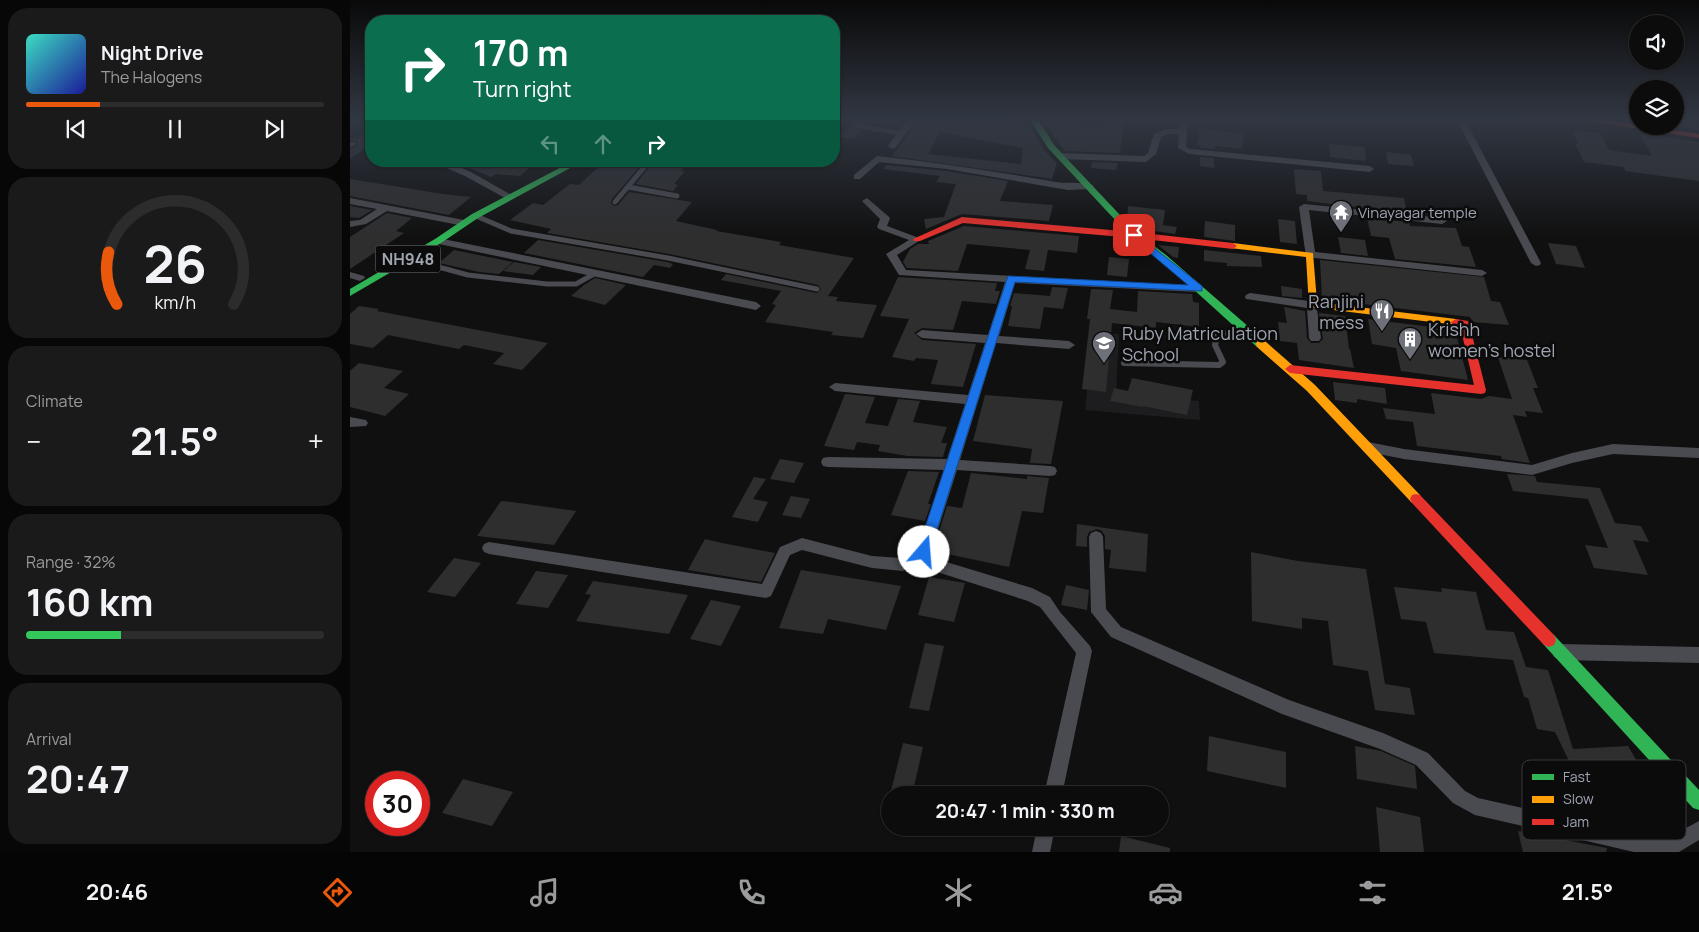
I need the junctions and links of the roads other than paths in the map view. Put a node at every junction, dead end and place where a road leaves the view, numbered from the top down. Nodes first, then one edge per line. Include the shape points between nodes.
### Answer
1 (1063, 158) edge
2 (1111, 158) edge
3 (1147, 158) edge
4 (1257, 158) edge
5 (1481, 158) edge
6 (452, 167) edge
7 (568, 167) edge
8 (644, 167) edge
9 (1370, 169) dead end
10 (857, 177) dead end
11 (1089, 186) junction
12 (628, 187) junction
13 (677, 196) dead end
14 (510, 197) junction
15 (350, 200) edge
16 (867, 201) dead end
17 (615, 202) dead end
18 (387, 207) junction
19 (475, 216) junction
20 (1442, 221) dead end
21 (464, 223) junction
22 (350, 224) edge
23 (1134, 235) junction
24 (917, 239) junction
25 (438, 241) junction
26 (1310, 255) junction
27 (407, 259) junction
28 (1536, 263) dead end
29 (1482, 273) dead end
30 (594, 274) junction
31 (353, 279) edge
32 (1011, 279) junction
33 (1198, 288) junction
34 (817, 289) dead end
35 (350, 293) edge
36 (1250, 297) dead end
37 (1312, 305) junction
38 (756, 306) dead end
39 (1246, 331) junction
40 (922, 334) dead end
41 (992, 338) junction
42 (1315, 338) dead end
43 (1069, 345) dead end
44 (1124, 363) dead end
45 (1290, 369) junction
46 (836, 387) dead end
47 (972, 400) junction
48 (1368, 447) junction
49 (1699, 453) edge
50 (828, 462) dead end
51 (952, 465) junction
52 (1050, 472) dead end
53 (1096, 537) dead end
54 (489, 548) dead end
55 (927, 556) junction
56 (1560, 652) junction
57 (1699, 655) edge
58 (1660, 760) edge
59 (1055, 786) edge
60 (1686, 788) edge
61 (1699, 802) edge
62 (1522, 817) edge
63 (1699, 830) edge
64 (1044, 836) edge
65 (1686, 838) edge
66 (1622, 840) edge
67 (1682, 840) edge
68 (1041, 852) edge

1 - 11 main road
2 - 3 street
4 - 9 street
5 - 28 street
6 - 14 street
7 - 14 main road, NH948
8 - 12 lane
10 - 11 street via 877,159 946,166 1068,187
11 - 23 main road
12 - 13 lane
12 - 17 lane
14 - 19 main road, NH948
15 - 18 street
16 - 24 street via 885,218 882,227
18 - 21 street
18 - 22 street via 364,222
19 - 21 main road, NH948
19 - 34 lane via 511,231 668,258
20 - 26 street via 1304,207
21 - 25 main road, NH948
21 - 31 main road, NH948
23 - 24 main road via 962,220
23 - 26 main road
23 - 33 main road
24 - 32 street via 891,254 903,273
25 - 27 main road, NH948
25 - 30 street
26 - 29 street
26 - 37 main road
27 - 30 lane via 468,275 547,284 576,284
27 - 35 main road, NH948
30 - 38 street
32 - 33 street
32 - 41 street
33 - 39 main road
36 - 37 street
37 - 42 street
37 - 45 main road via 1464,323 1481,390
39 - 44 lane via 1217,335 1214,343 1222,359 1219,365
39 - 45 main road
40 - 41 street
41 - 43 street
41 - 47 street
45 - 48 main road
46 - 47 street
47 - 51 street
48 - 49 street via 1532,470 1614,449
48 - 56 main road
50 - 51 street
51 - 52 street
51 - 55 street
53 - 62 street via 1099,612 1116,632 1288,708 1383,741 1422,760 1459,797 1475,806
54 - 55 street via 766,591 785,551 802,544 872,562 903,565
55 - 59 street via 955,572 1032,595 1045,602 1084,652
56 - 57 street
56 - 58 main road
60 - 61 main road
63 - 65 street
64 - 68 street
66 - 67 street via 1665,850

